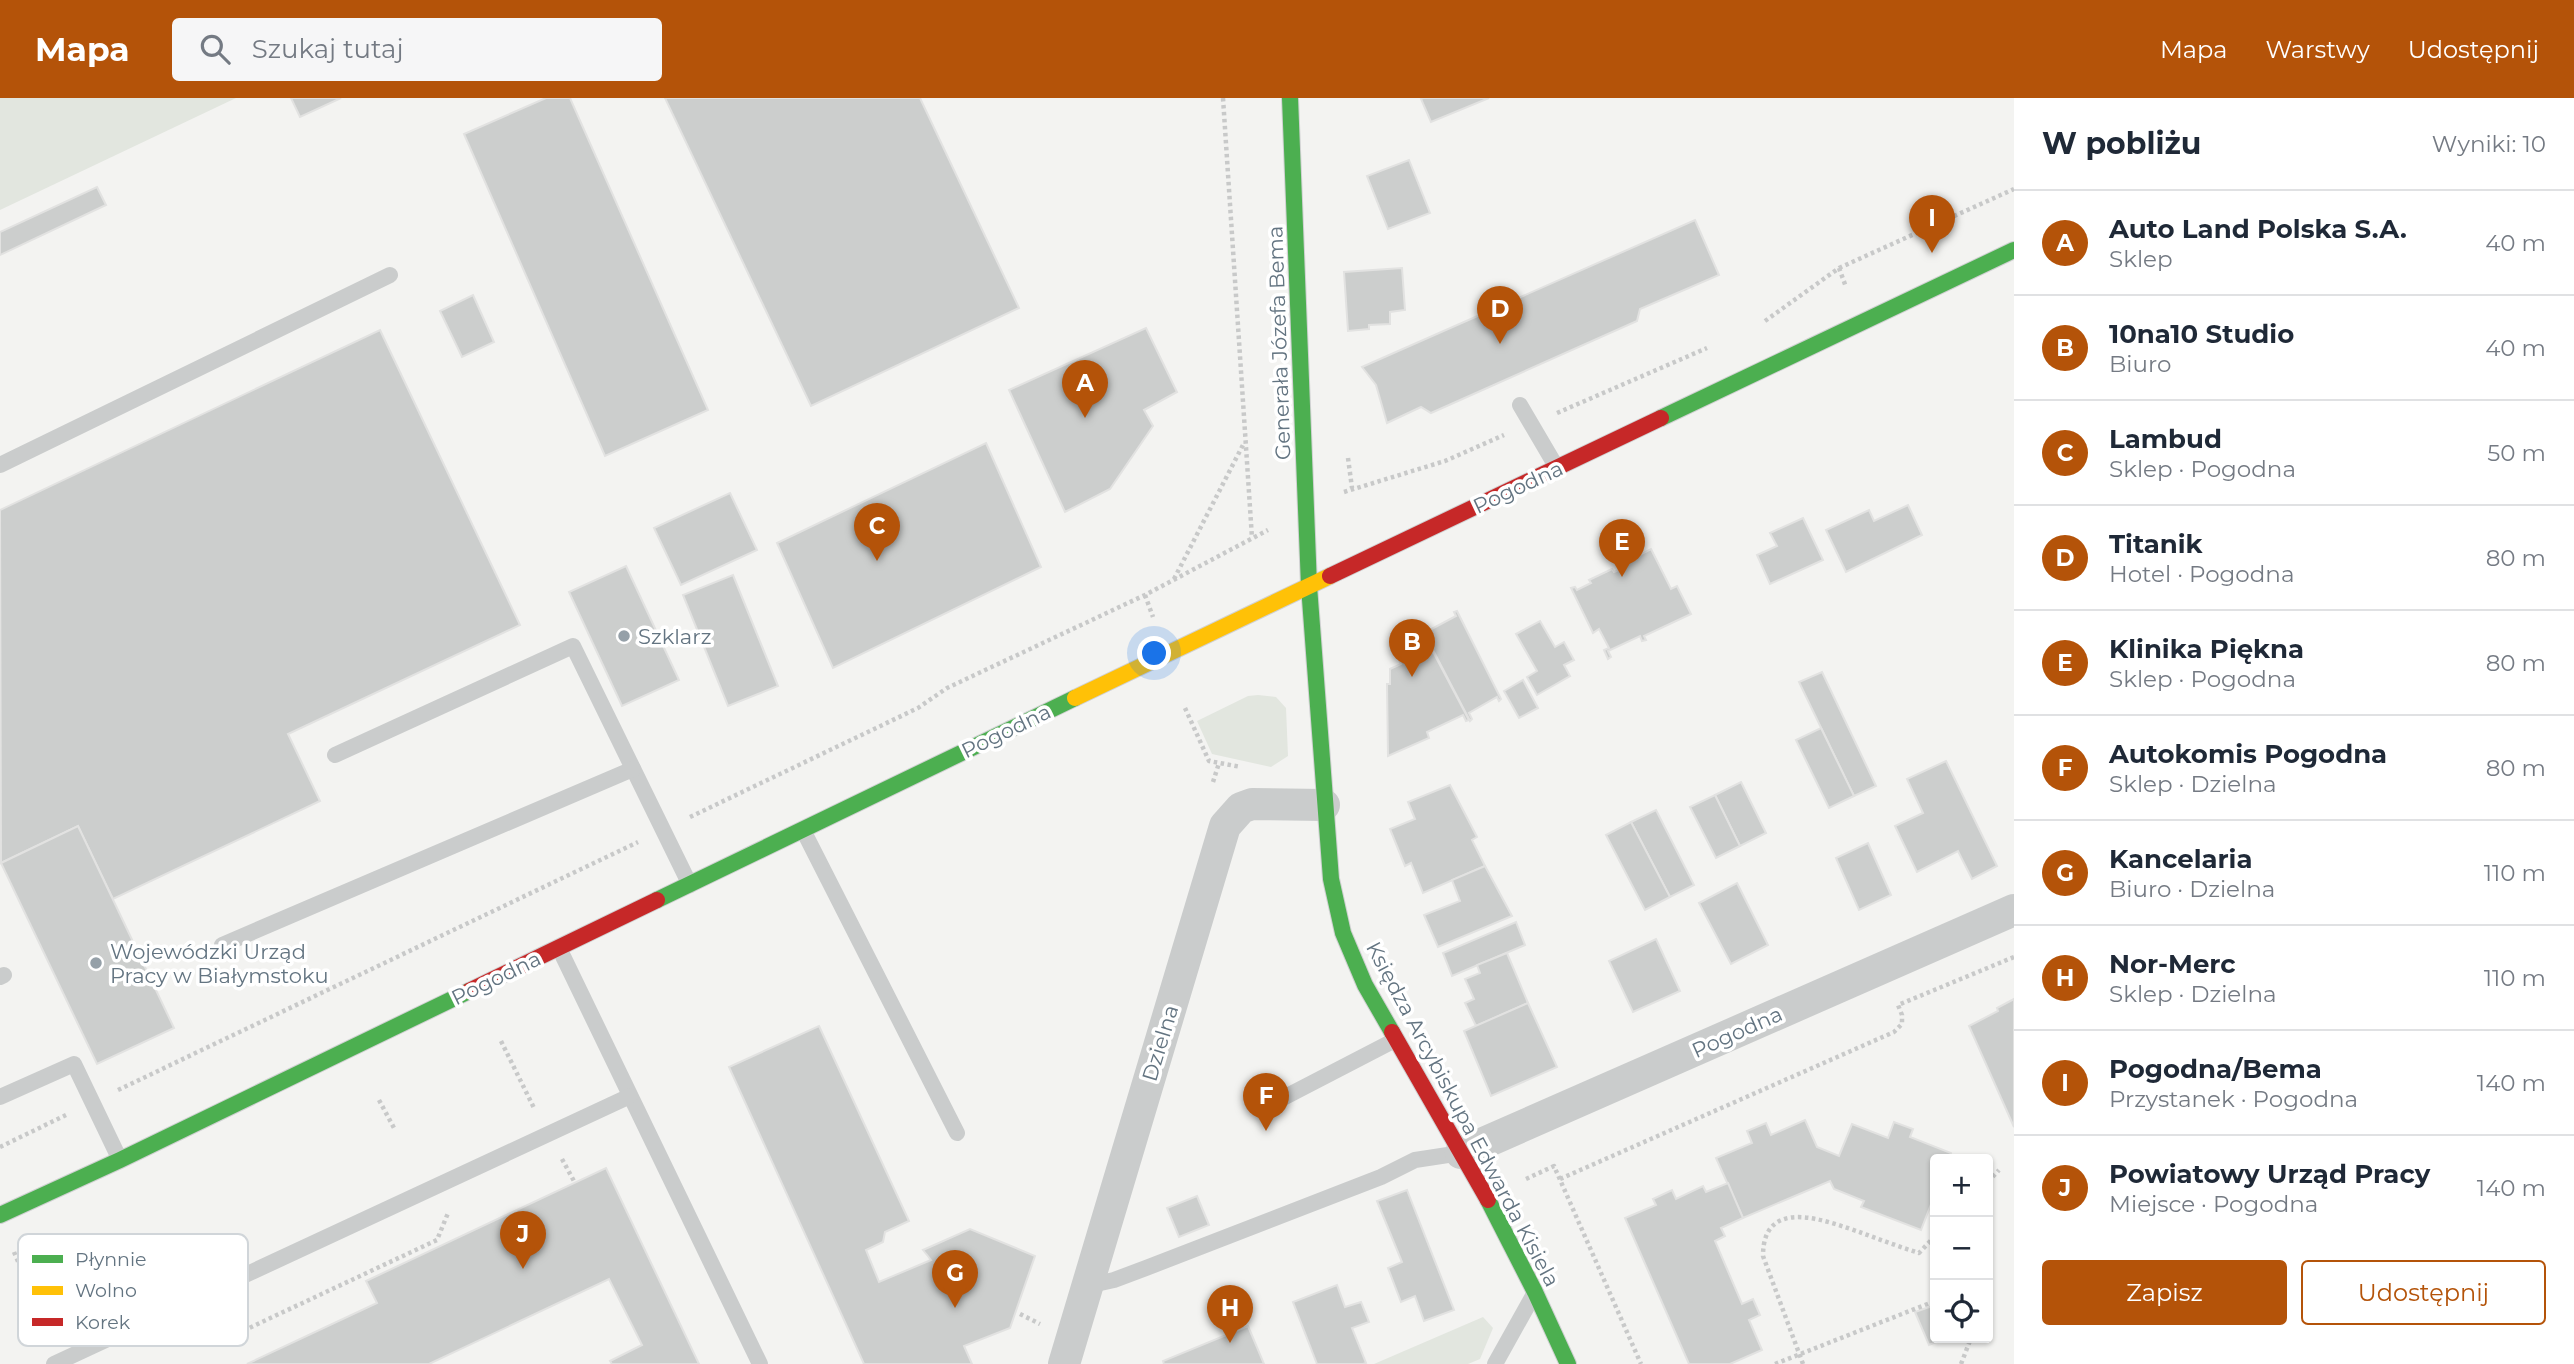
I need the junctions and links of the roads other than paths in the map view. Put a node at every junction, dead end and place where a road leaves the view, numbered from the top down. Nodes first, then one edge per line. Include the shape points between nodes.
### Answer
1 (1290, 98) edge
2 (2014, 250) edge
3 (390, 275) dead end
4 (1520, 405) dead end
5 (0, 465) edge
6 (1556, 468) junction
7 (1309, 586) junction
8 (335, 755) dead end
9 (633, 769) junction
10 (1324, 805) junction
11 (803, 830) junction
12 (690, 886) junction
13 (2014, 910) edge
14 (222, 945) dead end
15 (559, 948) junction
16 (1395, 1040) junction
17 (630, 1096) junction
18 (0, 1097) edge
19 (1285, 1097) dead end
20 (957, 1133) dead end
21 (1461, 1153) junction
22 (120, 1160) junction
23 (0, 1215) edge
24 (248, 1274) edge
25 (1087, 1286) junction
26 (1535, 1292) junction
27 (93, 1346) edge
28 (54, 1364) edge
29 (760, 1364) edge
30 (1065, 1364) edge
31 (1495, 1364) edge
32 (1568, 1364) edge

1 - 7 street, Generała Józefa Bema
2 - 6 street, Pogodna
3 - 5 lane
4 - 6 lane
6 - 7 street, Pogodna
7 - 10 street, Księdza Arcybiskupa Edwarda Kisiela
7 - 11 street, Pogodna
8 - 9 lane via 573,646
9 - 12 lane
9 - 14 lane
10 - 16 street, Księdza Arcybiskupa Edwarda Kisiela via 1331,879 1343,933
10 - 25 street, Dzielna via 1252,804 1241,808 1225,827
11 - 12 street, Pogodna
11 - 20 lane
12 - 15 street, Pogodna
13 - 21 street, Pogodna
15 - 17 lane
15 - 22 street, Pogodna
16 - 19 lane
16 - 21 street, Księdza Arcybiskupa Edwarda Kisiela
17 - 24 lane
17 - 29 lane
18 - 22 lane via 74,1064
21 - 25 lane via 1415,1160 1136,1272
21 - 26 street, Księdza Arcybiskupa Edwarda Kisiela
22 - 23 street, Pogodna
25 - 30 street, Dzielna
26 - 31 lane
26 - 32 street, Księdza Arcybiskupa Edwarda Kisiela
27 - 28 lane

